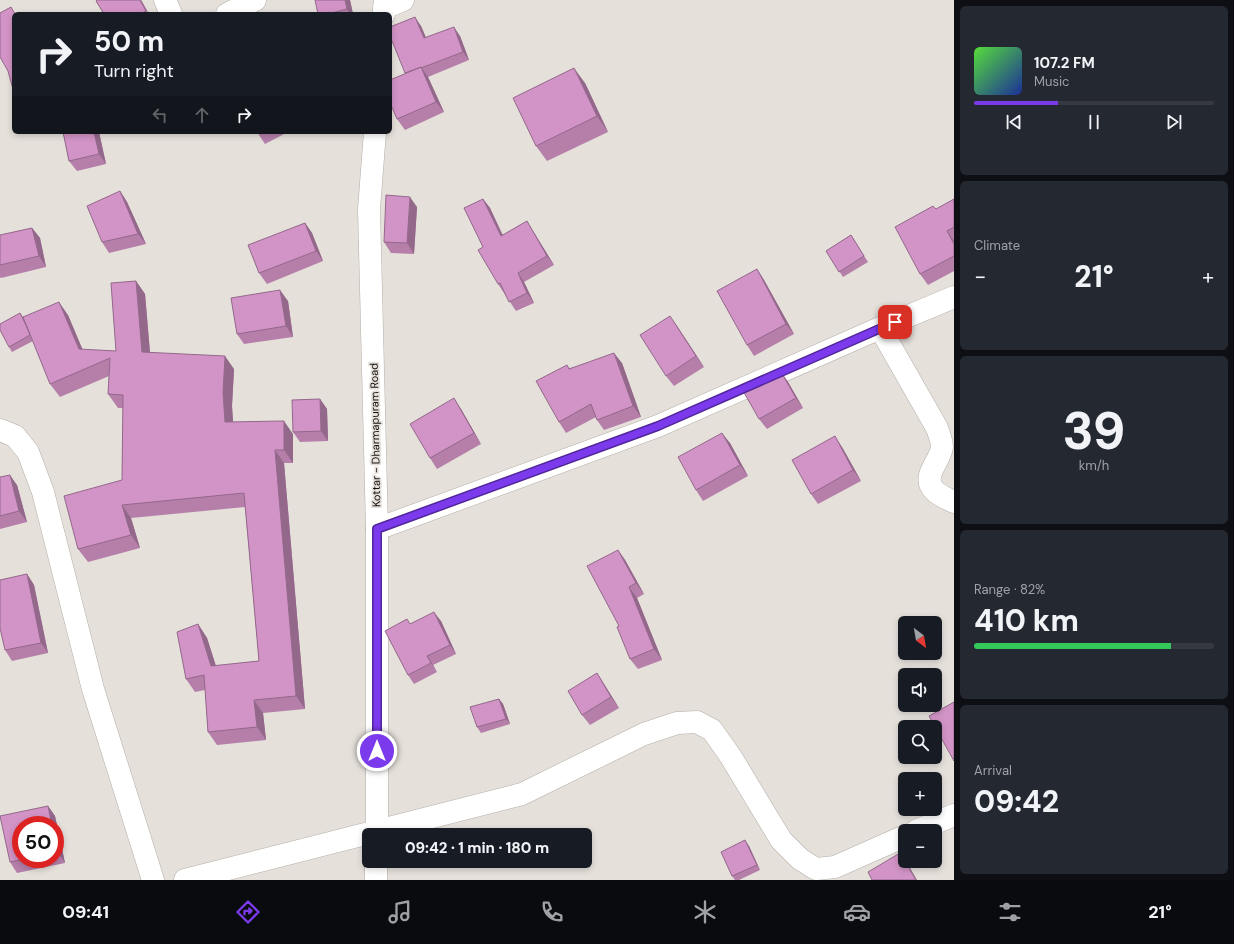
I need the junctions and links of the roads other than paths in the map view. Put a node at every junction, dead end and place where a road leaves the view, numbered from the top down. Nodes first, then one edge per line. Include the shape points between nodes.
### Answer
1 (164, 0) edge
2 (255, 0) edge
3 (170, 12) edge
4 (231, 12) edge
5 (375, 134) edge
6 (954, 297) edge
7 (880, 328) junction
8 (0, 430) edge
9 (954, 502) edge
10 (377, 529) junction
11 (954, 815) edge
12 (933, 824) edge
13 (377, 828) edge
14 (396, 828) edge
15 (362, 837) edge
16 (898, 839) edge
17 (376, 868) edge
18 (153, 880) edge
19 (185, 880) edge
20 (376, 880) edge

1 - 3 street
2 - 4 street
5 - 10 street, Kottar - Dharmapuram Road via 369,209
6 - 7 street
7 - 9 street via 941,437 942,446 931,472 933,490
7 - 10 street via 658,426
8 - 18 street via 14,436 28,452 44,492 93,689
10 - 13 street, Kottar - Dharmapuram Road
11 - 12 street
14 - 16 street via 522,794 644,734 677,723 696,722 712,730 781,840 800,859 816,869 835,867
15 - 19 street
17 - 20 street

